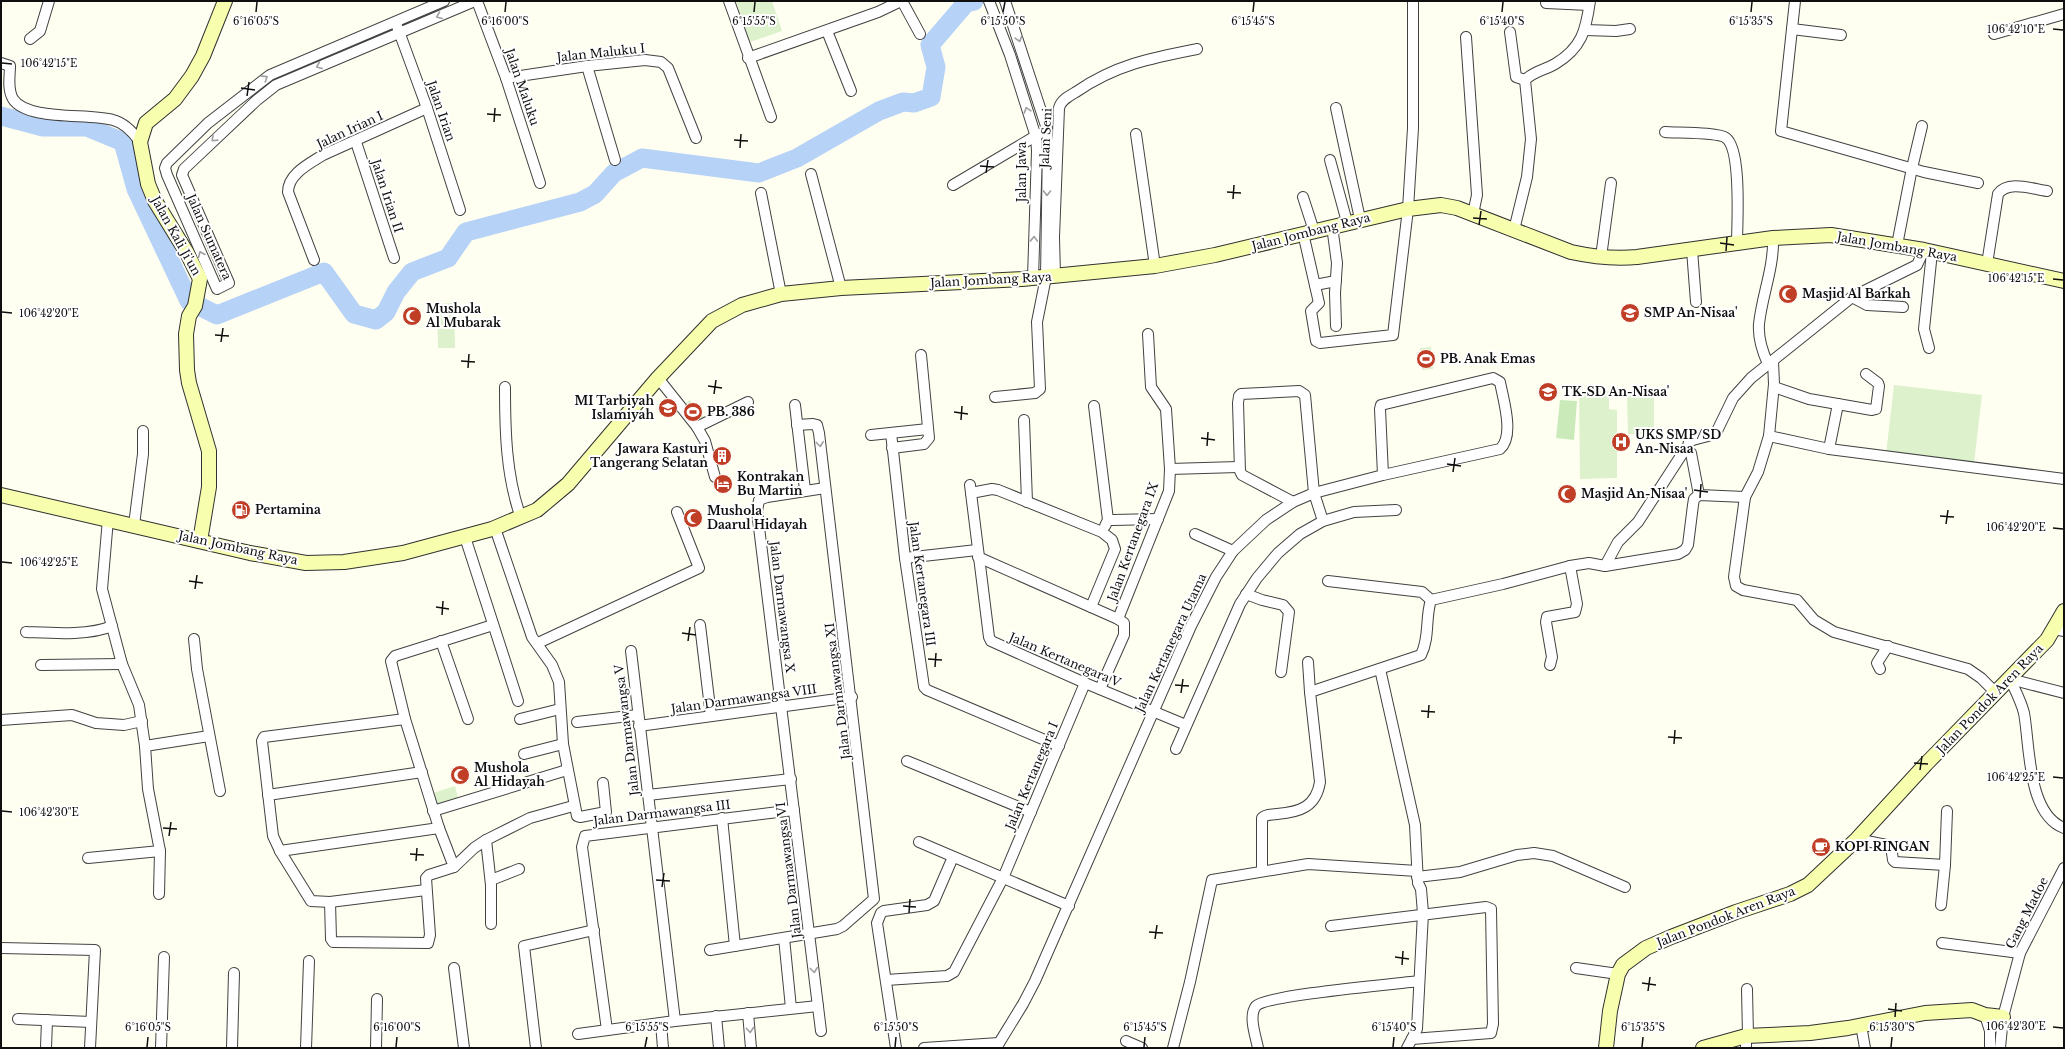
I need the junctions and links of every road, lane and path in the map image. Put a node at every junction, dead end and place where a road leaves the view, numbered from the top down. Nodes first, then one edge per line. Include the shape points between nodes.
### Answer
1 (49, 1) edge
2 (225, 1) edge
3 (444, 1) edge
4 (476, 1) edge
5 (729, 1) edge
6 (901, 1) edge
7 (989, 1) edge
8 (1413, 1) edge
9 (1795, 1) edge
10 (1546, 3) dead end
11 (1589, 3) edge
12 (1007, 5) edge
13 (995, 14) junction
14 (2064, 14) edge
15 (395, 20) junction
16 (1630, 29) dead end
17 (1792, 29) junction
18 (1585, 30) junction
19 (827, 31) junction
20 (399, 32) junction
21 (1510, 32) dead end
22 (920, 34) dead end
23 (1994, 34) dead end
24 (1841, 35) dead end
25 (1466, 37) dead end
26 (30, 39) dead end
27 (1197, 49) dead end
28 (748, 58) junction
29 (1, 63) edge
30 (587, 66) junction
31 (506, 78) junction
32 (1525, 80) junction
33 (851, 91) dead end
34 (427, 108) junction
35 (1336, 108) dead end
36 (771, 117) dead end
37 (1922, 126) dead end
38 (1047, 129) junction
39 (1665, 132) dead end
40 (1136, 134) dead end
41 (1036, 137) junction
42 (696, 138) dead end
43 (140, 142) junction
44 (356, 142) junction
45 (615, 160) dead end
46 (1330, 160) dead end
47 (1912, 168) junction
48 (811, 174) dead end
49 (540, 183) dead end
50 (1611, 183) dead end
51 (1978, 183) dead end
52 (953, 185) dead end
53 (2047, 191) dead end
54 (761, 193) dead end
55 (1304, 198) dead end
56 (1408, 209) junction
57 (460, 210) dead end
58 (1473, 214) junction
59 (1354, 221) junction
60 (1332, 226) junction
61 (1514, 230) junction
62 (1309, 232) junction
63 (1773, 238) junction
64 (1737, 244) junction
65 (1897, 245) junction
66 (1692, 250) junction
67 (1928, 251) junction
68 (394, 258) dead end
69 (1601, 258) junction
70 (314, 260) dead end
71 (1987, 264) junction
72 (1155, 266) junction
73 (1045, 277) junction
74 (1336, 281) junction
75 (2064, 281) edge
76 (1315, 285) junction
77 (841, 288) junction
78 (781, 294) junction
79 (1852, 297) junction
80 (1696, 302) dead end
81 (1903, 307) dead end
82 (1336, 326) dead end
83 (1148, 334) dead end
84 (1929, 348) dead end
85 (921, 355) dead end
86 (1770, 362) junction
87 (1866, 374) dead end
88 (658, 378) junction
89 (504, 387) dead end
90 (1774, 387) junction
91 (995, 397) dead end
92 (748, 402) dead end
93 (1838, 404) junction
94 (795, 405) dead end
95 (1094, 406) dead end
96 (1024, 420) dead end
97 (797, 425) junction
98 (697, 427) junction
99 (928, 429) junction
100 (143, 431) dead end
101 (891, 433) junction
102 (871, 435) dead end
103 (1769, 436) junction
104 (892, 448) junction
105 (1829, 449) junction
106 (1687, 450) junction
107 (1238, 467) junction
108 (1170, 469) junction
109 (1383, 475) junction
110 (715, 477) dead end
111 (2064, 479) edge
112 (825, 488) junction
113 (805, 490) junction
114 (1314, 493) junction
115 (1, 495) edge
116 (1699, 495) junction
117 (1745, 497) junction
118 (1027, 502) junction
119 (1293, 502) junction
120 (1396, 510) dead end
121 (677, 512) dead end
122 (521, 518) junction
123 (1158, 518) junction
124 (108, 519) junction
125 (1108, 520) junction
126 (1323, 521) junction
127 (134, 525) junction
128 (495, 528) junction
129 (1102, 532) junction
130 (1194, 534) dead end
131 (464, 537) junction
132 (200, 541) junction
133 (1233, 551) junction
134 (978, 553) junction
135 (905, 558) junction
136 (1570, 566) junction
137 (1605, 566) junction
138 (1328, 581) dead end
139 (1246, 594) junction
140 (1431, 600) junction
141 (1091, 607) junction
142 (2064, 611) edge
143 (1118, 619) junction
144 (493, 625) junction
145 (700, 625) dead end
146 (112, 626) junction
147 (2059, 630) edge
148 (26, 632) dead end
149 (194, 639) dead end
150 (441, 641) junction
151 (538, 643) junction
152 (1888, 646) junction
153 (631, 651) dead end
154 (1308, 662) dead end
155 (122, 664) junction
156 (41, 665) dead end
157 (1550, 665) dead end
158 (1380, 669) junction
159 (1880, 669) dead end
160 (1281, 672) dead end
161 (2010, 679) junction
162 (1085, 683) junction
163 (1100, 689) junction
164 (1310, 692) junction
165 (1996, 693) junction
166 (2064, 693) edge
167 (852, 697) junction
168 (518, 701) dead end
169 (782, 706) junction
170 (560, 709) junction
171 (1152, 710) junction
172 (638, 715) junction
173 (711, 716) junction
174 (405, 719) junction
175 (520, 719) dead end
176 (1, 720) edge
177 (468, 720) dead end
178 (142, 721) junction
179 (577, 722) dead end
180 (1186, 725) junction
181 (639, 726) junction
182 (209, 736) junction
183 (563, 744) junction
184 (145, 746) junction
185 (1059, 746) junction
186 (1176, 749) dead end
187 (524, 754) dead end
188 (907, 761) dead end
189 (567, 770) junction
190 (422, 772) junction
191 (791, 779) junction
192 (602, 783) dead end
193 (220, 791) dead end
194 (268, 795) junction
195 (648, 795) junction
196 (573, 806) junction
197 (794, 810) junction
198 (433, 811) junction
199 (1947, 811) dead end
200 (1031, 812) junction
201 (722, 818) junction
202 (652, 827) junction
203 (439, 828) junction
204 (2064, 828) edge
205 (1857, 839) junction
206 (486, 840) junction
207 (919, 842) dead end
208 (160, 851) junction
209 (280, 851) junction
210 (953, 857) junction
211 (88, 858) dead end
212 (1944, 865) junction
213 (454, 867) junction
214 (2064, 868) edge
215 (519, 869) dead end
216 (1262, 871) junction
217 (1417, 874) junction
218 (1003, 878) junction
219 (491, 880) junction
220 (1625, 887) dead end
221 (426, 890) junction
222 (159, 894) dead end
223 (330, 902) junction
224 (1941, 905) dead end
225 (1069, 906) junction
226 (1423, 913) junction
227 (491, 924) dead end
228 (1332, 926) dead end
229 (594, 930) junction
230 (810, 934) junction
231 (784, 938) junction
232 (1942, 943) dead end
233 (735, 946) junction
234 (1, 948) edge
235 (710, 950) dead end
236 (2020, 953) junction
237 (164, 957) dead end
238 (309, 961) dead end
239 (454, 968) dead end
240 (1576, 968) dead end
241 (234, 973) dead end
242 (1618, 974) junction
243 (886, 980) junction
244 (1419, 981) junction
245 (1747, 990) dead end
246 (377, 999) dead end
247 (818, 1006) junction
248 (792, 1008) junction
249 (748, 1013) junction
250 (1985, 1015) junction
251 (716, 1016) junction
252 (2004, 1017) junction
253 (18, 1019) dead end
254 (48, 1020) junction
255 (676, 1021) junction
256 (91, 1022) junction
257 (661, 1023) junction
258 (1862, 1025) junction
259 (607, 1030) junction
260 (821, 1031) dead end
261 (578, 1034) dead end
262 (1747, 1040) edge
263 (1126, 1041) dead end
264 (1410, 1044) edge
265 (997, 1046) edge
266 (464, 1047) edge
267 (46, 1048) edge
268 (90, 1048) edge
269 (161, 1048) edge
270 (232, 1048) edge
271 (306, 1048) edge
272 (376, 1048) edge
273 (536, 1048) edge
274 (663, 1048) edge
275 (719, 1048) edge
276 (751, 1048) edge
277 (896, 1048) edge
278 (924, 1048) edge
279 (1142, 1048) edge
280 (1173, 1048) edge
281 (1258, 1048) edge
282 (1606, 1048) edge
283 (1702, 1048) edge
284 (1865, 1048) edge
285 (1990, 1048) edge
286 (2000, 1048) edge

1 - 26 street via 40,31
2 - 43 main road, Jalan Kali Ji'un via 203,56 192,76 175,99 146,123
3 - 15 street, Jalan Sumatera
4 -> 20 street, Jalan Sumatera
4 - 31 street, Jalan Maluku
5 - 28 street
6 - 19 street
6 - 22 street
7 - 13 street, Jalan Jawa
8 - 56 street via 1413,128
9 - 17 street
10 - 11 street
11 - 18 street
12 - 13 street
12 -> 38 street, Jalan Jawa
41 -> 13 street, Jalan Jawa
14 - 23 street
15 - 20 street, Jalan Irian
20 -> 15 street, Jalan Sumatera via 276,85 184,169 182,175 229,283 217,289 167,175 167,163 208,123 270,75
16 - 18 street
17 - 24 street
17 - 47 street via 1781,131
18 - 32 street via 1578,45 1556,64 1531,74
19 - 28 street
19 - 33 street
20 - 34 street, Jalan Irian
21 - 32 street via 1516,76
25 - 58 street via 1477,195
27 - 73 street, Jalan Seni via 1140,60 1115,69 1092,80 1062,101 1059,108 1054,237
28 - 36 street
29 - 43 street via 10,66 9,88 21,107 51,114 112,120 129,128
30 - 31 street, Jalan Maluku I
30 - 42 street, Jalan Maluku I via 645,60 664,62
30 - 45 street
31 - 49 street, Jalan Maluku
32 - 61 street via 1531,139 1527,177
34 - 44 street, Jalan Irian I
34 - 57 street, Jalan Irian
35 - 59 street
37 - 47 street
38 - 41 street
38 -> 73 street, Jalan Jawa
39 - 64 street via 1717,135 1726,138 1732,145 1736,160
40 - 72 street
41 - 52 street
73 -> 41 street, Jalan Jawa
43 - 132 main road, Jalan Kali Ji'un via 148,184 155,201 200,279 186,334 187,370 209,452 209,487
44 - 68 street, Jalan Irian II
44 - 70 street, Jalan Irian I via 308,164 289,183 288,192
46 - 59 street
47 - 51 street
47 - 65 street
48 - 77 street
50 - 69 street
53 - 71 street via 2010,186 2002,189 1998,194
54 - 78 street
55 - 62 street
56 - 58 main road, Jalan Jombang Raya via 1441,205
56 - 59 main road, Jalan Jombang Raya
56 - 76 street via 1392,335 1318,342 1311,314 1312,309 1319,303
58 - 61 main road, Jalan Jombang Raya
59 - 60 main road, Jalan Jombang Raya
60 - 62 main road, Jalan Jombang Raya
60 - 74 street via 1337,263
61 - 69 main road, Jalan Jombang Raya via 1571,252
62 - 72 main road, Jalan Jombang Raya
62 - 76 street
63 - 64 main road, Jalan Jombang Raya
63 - 65 main road, Jalan Jombang Raya via 1831,235
63 - 86 street via 1770,274 1759,326 1763,353
64 - 66 main road, Jalan Jombang Raya
65 - 67 main road, Jalan Jombang Raya
66 - 69 main road, Jalan Jombang Raya
66 - 80 street
67 - 71 main road, Jalan Jombang Raya
67 - 79 street via 1917,265
67 - 84 street via 1924,329
71 - 75 main road, Jalan Jombang Raya
72 - 73 main road, Jalan Jombang Raya
73 - 77 main road, Jalan Jombang Raya
73 - 91 street via 1037,322 1040,389 1035,393
74 - 76 street
74 - 82 street
77 - 78 main road, Jalan Jombang Raya
78 - 88 main road, Jalan Jombang Raya via 742,305 712,321
79 - 81 street via 1867,305
79 - 86 street
83 - 108 street, Jalan Kertanegara IX via 1151,387 1166,409
85 - 99 street
86 - 90 street
86 - 106 street via 1733,398 1714,434 1695,438 1689,442
87 - 93 street via 1879,386 1876,409
88 - 98 street
88 - 122 main road, Jalan Jombang Raya via 568,484 537,510
89 - 122 street via 509,472
90 - 93 street via 1789,394
90 - 103 street
92 - 98 street
93 - 105 street
94 - 97 street
95 - 125 street
96 - 118 street
97 -> 112 street, Jalan Darmawangsa XI via 813,424 818,427
97 - 113 street
98 - 110 street via 705,441
99 - 101 street
99 - 104 street via 929,438 924,444
100 - 127 street via 143,454
101 - 102 street
101 - 104 street, Jalan Kertanegara III
103 - 105 street
103 - 117 street via 1758,472
104 - 135 street, Jalan Kertanegara III
105 - 111 street
106 - 116 street via 1691,452
106 - 137 street via 1638,522 1618,542
107 - 108 street
107 - 114 street via 1239,396 1299,390 1307,399
107 - 119 street via 1242,475
108 - 123 street, Jalan Kertanegara IX via 1169,491
109 - 109 street, Jalan Kertanegara Utama via 1380,409 1382,405 1493,378 1500,382 1507,424 1504,444 1500,449
109 - 114 street, Jalan Kertanegara Utama
112 - 113 street
112 - 167 street, Jalan Darmawangsa XI
113 - 169 street, Jalan Darmawangsa X via 767,496 757,505
114 - 119 street, Jalan Kertanegara Utama
114 - 126 street
115 - 124 main road, Jalan Jombang Raya
116 - 117 street
116 - 137 street via 1694,499 1688,545 1685,550 1678,554
117 - 152 street via 1734,577 1736,586 1743,590 1797,600 1814,620 1824,627
118 - 129 street
118 - 134 street, Jalan Kertanegara V via 998,490 970,489
119 - 133 street, Jalan Kertanegara Utama via 1266,520
120 - 126 street via 1354,512
121 - 151 street via 699,568
122 - 128 main road, Jalan Jombang Raya
123 - 125 street
123 - 143 street, Jalan Kertanegara IX
124 - 127 main road, Jalan Jombang Raya
124 - 146 street via 101,583
125 - 129 street
126 - 139 street via 1300,534 1278,554
127 - 132 main road, Jalan Jombang Raya
128 - 131 main road, Jalan Jombang Raya
128 - 151 street via 532,637
129 - 141 street via 1116,547
130 - 133 street
131 - 132 main road, Jalan Jombang Raya via 403,553 344,562 306,563
131 - 144 street
133 - 171 street, Jalan Kertanegara Utama via 1223,563 1205,598
134 - 135 street
134 - 141 street
134 - 162 street, Jalan Kertanegara V via 991,641
135 - 185 street, Jalan Kertanegara III via 924,687
136 - 137 street via 1589,563
136 - 140 street
136 - 157 street via 1577,604 1576,612 1547,617 1552,657
138 - 140 street via 1422,592
139 - 160 street via 1283,605 1289,612
139 - 180 street
140 - 158 street via 1428,634 1421,655
141 - 143 street
142 - 147 main road, Jalan Pondok Aren Raya
143 - 163 street via 1124,624 1124,635
144 - 150 street
144 - 168 street
145 - 173 street
146 - 148 street via 102,630
146 - 155 street
147 - 161 main road, Jalan Pondok Aren Raya
149 - 182 street
150 - 174 street via 392,658 391,665
150 - 177 street
151 - 170 street via 557,674
152 - 159 street via 1877,663
152 - 165 street via 1968,669
153 - 172 street, Jalan Darmawangsa V
154 - 164 street
155 - 156 street
155 - 178 street via 137,697
158 - 164 street
158 - 217 street via 1415,825
161 - 165 main road, Jalan Pondok Aren Raya
161 - 166 street
161 - 204 street via 2024,713 2030,766 2041,804 2052,820
162 - 163 street, Jalan Kertanegara V
162 - 185 street, Jalan Kertanegara I
163 - 171 street, Jalan Kertanegara V
164 - 216 street via 1320,782 1318,793 1312,803 1302,809 1262,818
165 - 205 main road, Jalan Pondok Aren Raya
167 - 169 street, Jalan Darmawangsa VIII
167 - 230 street, Jalan Darmawangsa XI via 874,899 843,926
169 - 173 street, Jalan Darmawangsa VIII
169 - 191 street, Jalan Darmawangsa VI
170 - 175 street
170 - 183 street
171 - 180 street, Jalan Kertanegara V
171 - 225 street, Jalan Kertanegara Utama
172 - 179 street
172 - 181 street, Jalan Darmawangsa V
173 - 181 street, Jalan Darmawangsa VIII
174 - 190 street
174 - 194 street via 264,737 262,741
176 - 178 street via 72,715 96,723 124,725
178 - 184 street
180 - 186 street
181 - 195 street, Jalan Darmawangsa V
182 - 184 street
182 - 193 street
183 - 187 street
183 - 189 street
184 - 208 street via 148,789
185 - 200 street, Jalan Kertanegara I
188 - 200 street
189 - 196 street
189 - 198 street
190 - 194 street
190 - 198 street
191 - 195 street
191 - 197 street, Jalan Darmawangsa VI
192 - 196 street via 606,812 578,817
194 - 209 street via 273,836
195 - 202 street, Jalan Darmawangsa V
196 - 206 street via 530,818
197 - 201 street, Jalan Darmawangsa III
197 - 230 street, Jalan Darmawangsa VI
198 - 203 street
199 - 212 street
200 - 218 street, Jalan Kertanegara I
201 - 202 street, Jalan Darmawangsa III
201 - 233 street
202 - 229 street, Jalan Darmawangsa III via 590,834 582,841
202 - 255 street, Jalan Darmawangsa V
203 - 209 street
203 - 213 street
205 - 212 street via 1891,846 1895,862
205 - 242 main road, Jalan Pondok Aren Raya via 1808,884 1790,894 1694,928 1652,946 1628,960
206 - 213 street
206 - 219 street
207 - 210 street
208 - 211 street
208 - 222 street
209 - 223 street via 311,901
210 - 218 street
210 - 243 street via 934,901 927,905 884,911 878,918
212 - 224 street
213 - 221 street via 428,876
214 - 236 street, Gang Madoe
215 - 219 street
216 - 217 street via 1308,864
216 - 280 street via 1214,878 1210,881 1190,982
217 - 220 street via 1460,872 1517,855 1534,853 1553,856
217 - 226 street
218 - 225 street
218 - 243 street, Jalan Kertanegara I via 954,972 947,976
219 - 227 street
221 - 223 street
221 - 223 street via 430,938 425,944 333,942
225 - 265 street, Jalan Kertanegara Utama via 1024,1004
226 - 228 street
226 - 244 street
226 - 264 street via 1486,907 1492,910 1492,1030 1488,1034
229 - 259 street, Jalan Darmawangsa III
229 - 273 street via 524,946
230 - 231 street
230 -> 247 street, Jalan Darmawangsa VI
231 - 233 street
231 - 248 street, Jalan Darmawangsa VI
232 - 236 street
233 - 235 street
234 - 256 street via 95,950
236 - 252 street, Gang Madoe
237 - 269 street
238 - 271 street
239 - 266 street
240 - 242 street
241 - 270 street
242 - 282 main road, Jalan Pondok Aren Raya
243 - 277 street
244 - 264 street via 1417,1029
244 - 281 street via 1261,1003 1254,1010 1253,1016
245 - 262 street
246 - 272 street
247 - 248 street
247 - 260 street, Jalan Darmawangsa VI
248 - 249 street
249 - 251 street
249 -> 276 street
250 - 252 main road
250 - 258 main road via 1972,1010 1925,1013
250 - 285 street via 1990,1031
251 - 255 street
251 - 275 street
252 - 286 street, Gang Madoe
253 - 254 street
254 - 256 street
254 - 267 street
255 - 257 street
256 - 268 street
257 - 259 street
257 - 274 street
258 - 262 main road
258 - 284 street
259 - 261 street
262 - 283 main road
263 - 279 street
265 - 278 street

